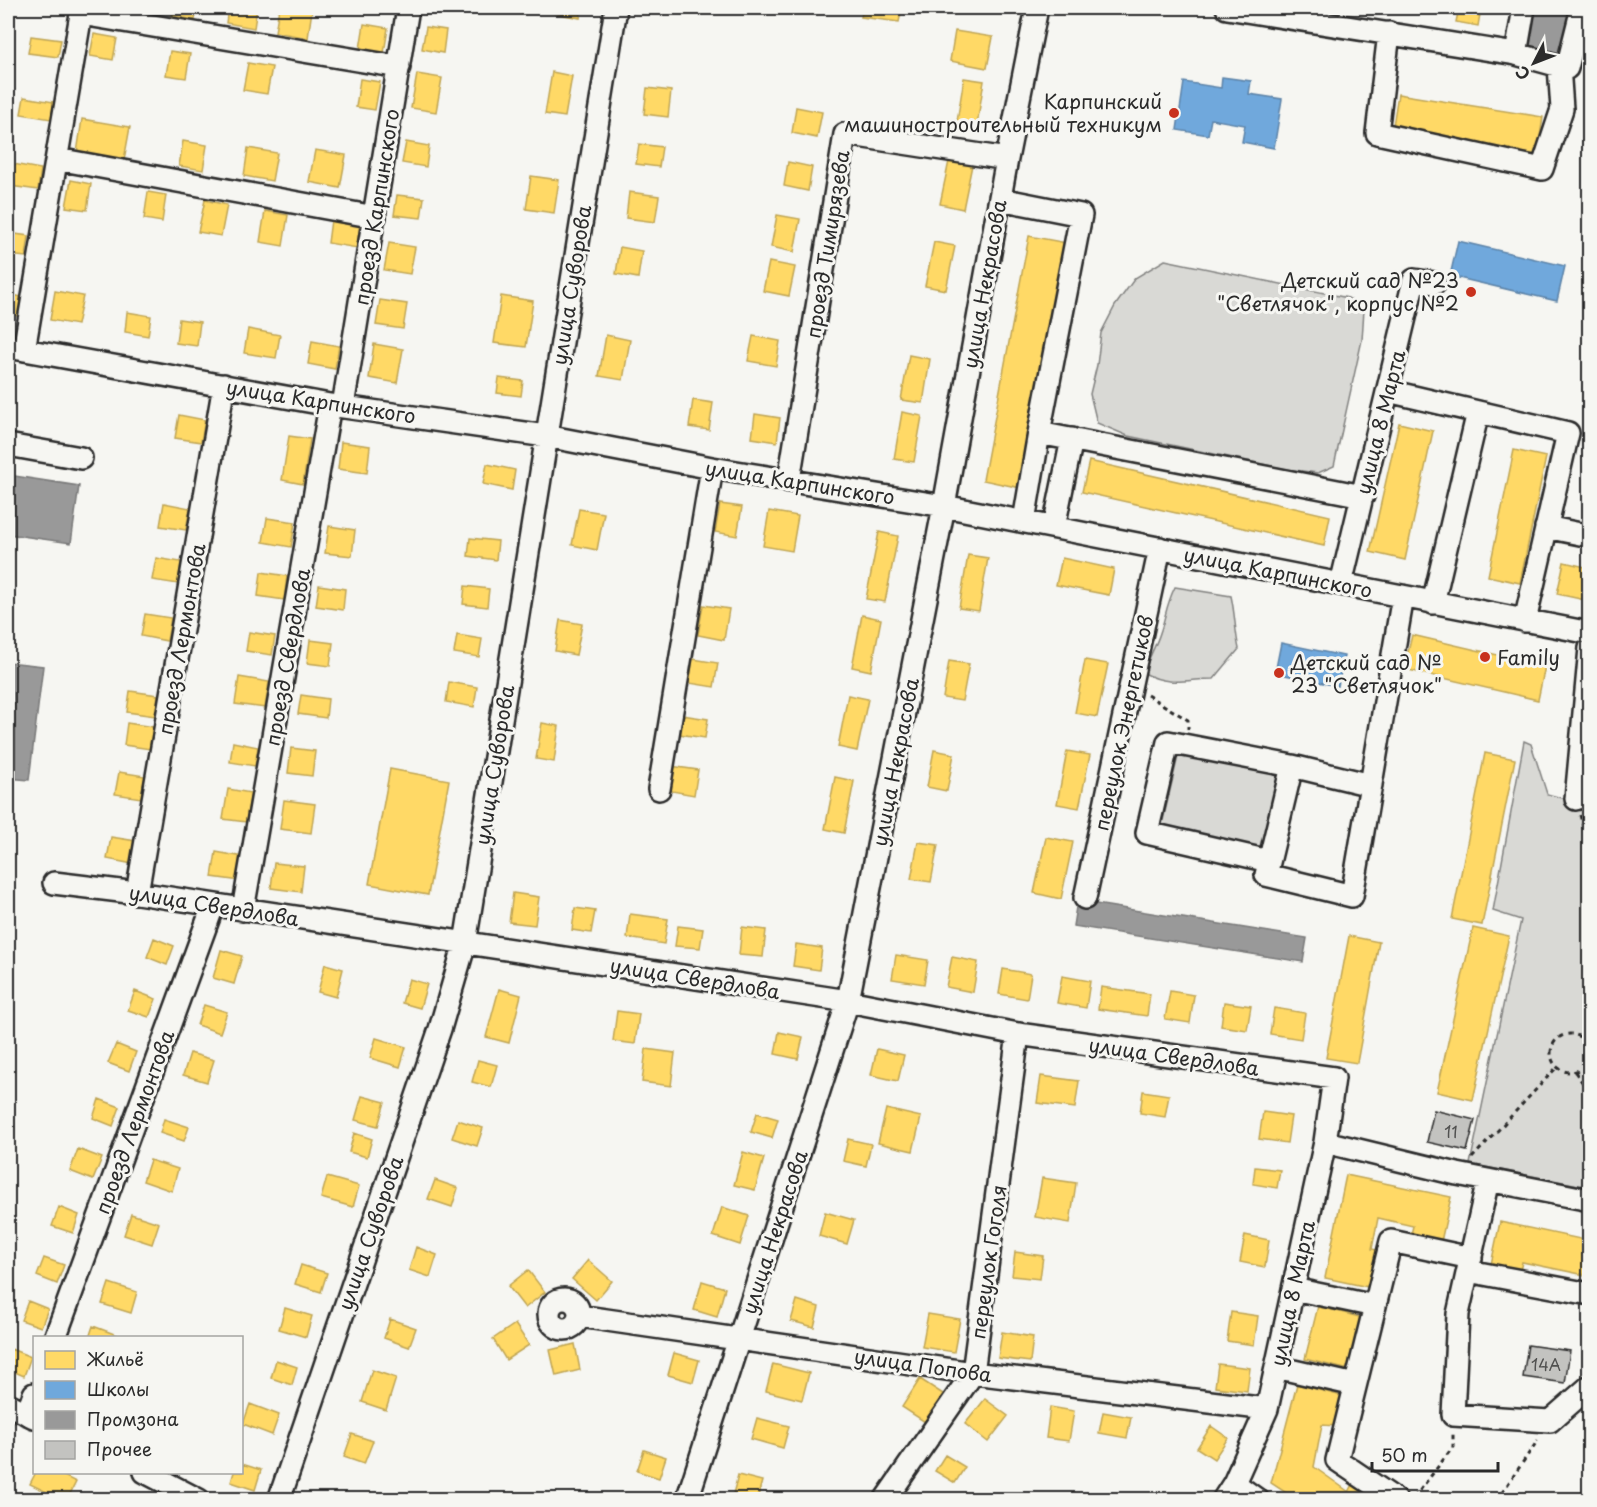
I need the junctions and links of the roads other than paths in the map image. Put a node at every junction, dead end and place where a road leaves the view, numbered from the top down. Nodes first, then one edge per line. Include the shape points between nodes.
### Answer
1 (408, 8) edge
2 (616, 8) edge
3 (1037, 8) edge
4 (1227, 8) edge
5 (1524, 8) edge
6 (1581, 8) edge
7 (81, 11) edge
8 (1389, 33) junction
9 (1516, 54) junction
10 (1559, 66) junction
11 (399, 67) junction
12 (57, 159) junction
13 (1007, 159) junction
14 (1000, 199) junction
15 (375, 217) junction
16 (1435, 283) dead end
17 (16, 349) edge
18 (224, 385) junction
19 (1388, 391) junction
20 (337, 405) junction
21 (1478, 412) junction
22 (1039, 433) junction
23 (546, 436) junction
24 (1072, 439) junction
25 (8, 446) edge
26 (81, 458) dead end
27 (712, 468) junction
28 (789, 480) junction
29 (1363, 496) junction
30 (944, 506) junction
31 (1024, 521) junction
32 (1054, 527) junction
33 (1546, 527) junction
34 (1590, 536) edge
35 (1160, 548) junction
36 (1341, 584) junction
37 (1403, 596) junction
38 (1433, 603) junction
39 (1525, 621) junction
40 (1590, 633) edge
41 (1590, 648) edge
42 (1292, 766) junction
43 (1371, 785) junction
44 (659, 789) dead end
45 (1576, 799) road end
46 (1269, 861) junction
47 (54, 883) dead end
48 (137, 893) junction
49 (1085, 898) dead end
50 (213, 906) junction
51 (243, 910) junction
52 (465, 943) junction
53 (848, 1001) junction
54 (1018, 1034) junction
55 (1334, 1078) joint
56 (1326, 1142) junction
57 (1488, 1180) junction
58 (1590, 1200) edge
59 (1469, 1264) junction
60 (1293, 1289) junction
61 (1590, 1294) edge
62 (1375, 1306) junction
63 (579, 1316) dead end
64 (56, 1336) edge
65 (740, 1339) junction
66 (1276, 1367) junction
67 (973, 1373) junction
68 (1355, 1385) junction
69 (1590, 1386) edge
70 (8, 1404) edge
71 (32, 1409) edge
72 (1267, 1409) junction
73 (147, 1474) edge
74 (1228, 1491) edge
75 (199, 1500) edge
76 (279, 1500) edge
77 (687, 1500) edge
78 (885, 1500) edge
79 (1258, 1500) edge
80 (1396, 1500) edge

1 - 11 street, проезд Карпинского
2 - 23 street, улица Суворова
3 - 13 street, улица Некрасова
4 - 8 street
5 - 9 street
6 - 10 street via 1567,68
7 - 11 street
7 - 12 street
8 - 9 street
8 - 10 street via 1377,133 1542,169 1562,109
9 - 10 street
11 - 15 street, проезд Карпинского
12 - 15 street
12 - 17 street
13 - 14 street, улица Некрасова
13 - 28 street, проезд Тимирязева via 845,134
14 - 22 street via 1081,215
14 - 30 street, улица Некрасова
15 - 20 street, проезд Карпинского
16 - 19 street, улица 8 Марта via 1414,280
17 - 18 street, улица Карпинского
18 - 20 street, улица Карпинского
18 - 48 street, проезд Лермонтова
19 - 21 street
19 - 29 street, улица 8 Марта
20 - 23 street, улица Карпинского
20 - 51 street, проезд Свердлова
21 - 33 street via 1568,433
21 - 38 street
22 - 24 street
22 - 31 street
23 - 27 street, улица Карпинского
23 - 52 street, улица Суворова
24 - 29 street
24 - 32 street
25 - 26 street
27 - 28 street, улица Карпинского
27 - 44 street
28 - 30 street, улица Карпинского
29 - 36 street, улица 8 Марта
30 - 31 street, улица Карпинского
30 - 53 street, улица Некрасова
31 - 32 street, улица Карпинского
32 - 35 street, улица Карпинского
33 - 34 street
33 - 39 street
35 - 36 street, улица Карпинского
35 - 49 street, переулок Энергетиков
36 - 37 street, улица Карпинского
37 - 38 street, улица Карпинского
37 - 43 street
38 - 39 street, улица Карпинского
39 - 40 street, улица Карпинского
41 - 45 street
42 - 43 street
42 - 46 street
42 - 46 street via 1168,742 1147,833
43 - 46 street via 1352,896 1266,875
47 - 48 street, улица Свердлова
48 - 50 street, улица Свердлова
50 - 51 street, улица Свердлова
50 - 64 street, проезд Лермонтова
51 - 52 street, улица Свердлова
52 - 53 street, улица Свердлова
52 - 76 street, улица Суворова via 440,1029
53 - 54 street, улица Свердлова
53 - 65 street, улица Некрасова
54 - 55 street, улица Свердлова
54 - 67 street, переулок Гоголя
55 - 56 street, улица 8 Марта
56 - 57 street
56 - 60 street, улица 8 Марта
57 - 58 street
57 - 59 street
59 - 61 street
59 - 62 street via 1391,1241
59 - 69 street via 1458,1314 1453,1415 1550,1421
60 - 62 street
60 - 66 street, улица 8 Марта
62 - 68 street
63 - 65 street, улица Попова
65 - 67 street, улица Попова
65 - 77 street, улица Некрасова
66 - 68 street
66 - 72 street, улица 8 Марта
67 - 72 street, улица Попова
67 - 78 street, переулок Гоголя
68 - 80 street via 1338,1460
70 - 71 street
72 - 74 street, улица 8 Марта
73 - 75 street
74 - 79 street

